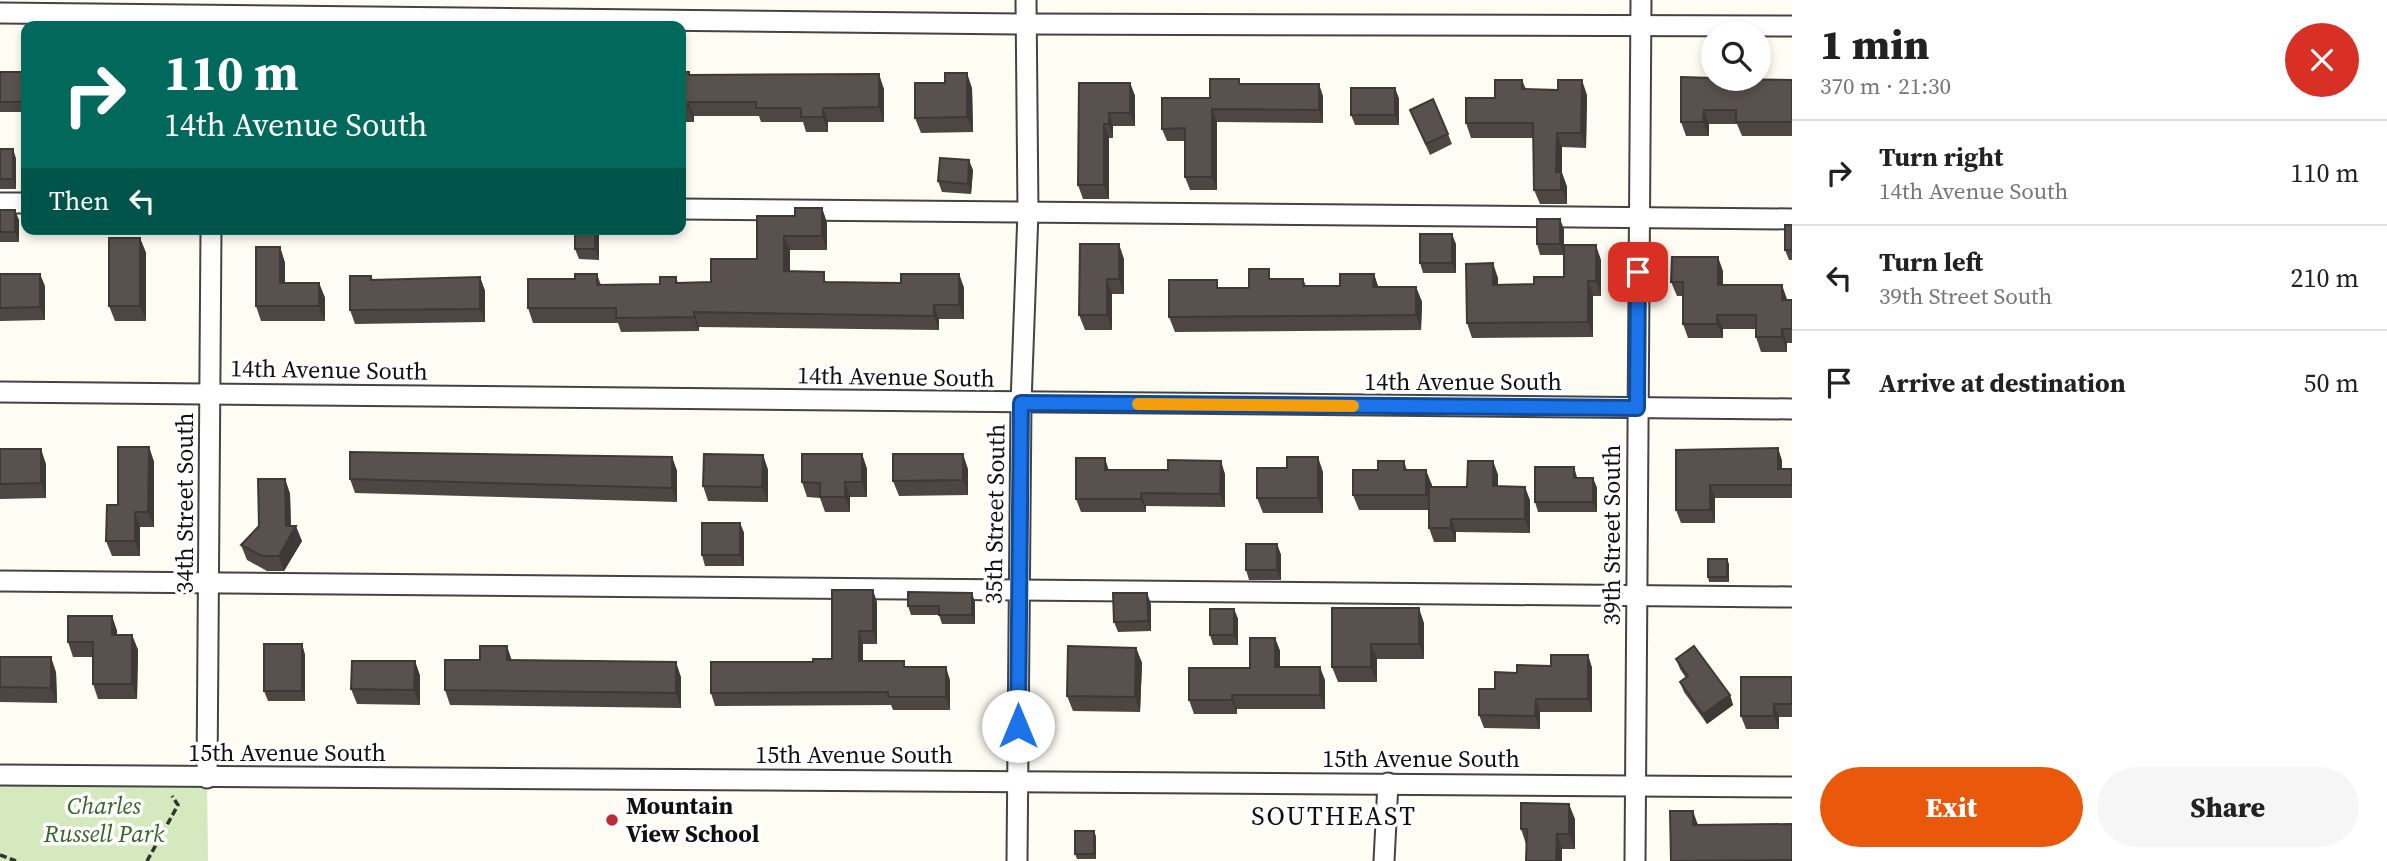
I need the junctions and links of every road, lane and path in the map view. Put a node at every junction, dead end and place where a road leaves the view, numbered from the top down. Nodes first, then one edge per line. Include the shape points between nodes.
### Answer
1 (1026, 0) edge
2 (1641, 0) edge
3 (0, 13) edge
4 (212, 14) edge
5 (1026, 24) junction
6 (1641, 25) junction
7 (1792, 26) edge
8 (0, 202) edge
9 (21, 203) edge
10 (686, 209) edge
11 (1028, 212) junction
12 (1638, 217) junction
13 (1792, 219) edge
14 (211, 235) edge
15 (0, 392) edge
16 (210, 393) junction
17 (1021, 403) junction
18 (1637, 408) junction
19 (1792, 409) edge
20 (0, 581) edge
21 (209, 583) junction
22 (1019, 590) junction
23 (1636, 596) junction
24 (1792, 597) edge
25 (0, 775) edge
26 (171, 777) junction
27 (207, 778) junction
28 (1017, 780) junction
29 (1388, 783) junction
30 (1635, 785) junction
31 (1792, 787) edge
32 (0, 855) edge
33 (16, 861) edge
34 (147, 861) edge
35 (1017, 861) edge
36 (1384, 861) edge
37 (1635, 861) edge

1 - 5 street, 35th Street South
2 - 6 street, 39th Street South
3 - 4 street
4 - 5 street
5 - 6 street
5 - 11 street, 35th Street South
6 - 7 street
6 - 12 street, 39th Street South
8 - 9 street
10 - 11 street
11 - 12 street
11 - 17 street, 35th Street South
12 - 13 street
12 - 18 street, 39th Street South
14 - 16 street, 34th Street South
15 - 16 street, 14th Avenue South
16 - 17 street, 14th Avenue South
16 - 21 street, 34th Street South
17 - 18 street, 14th Avenue South
17 - 22 street, 35th Street South
18 - 19 street, 14th Avenue South
18 - 23 street, 39th Street South
20 - 21 street
21 - 22 street
21 - 27 street, 34th Street South
22 - 23 street
22 - 28 street, 35th Street South
23 - 24 street
23 - 30 street, 39th Street South
25 - 26 street, 15th Avenue South
26 - 27 street, 15th Avenue South
26 - 34 path via 172,797 178,805
27 - 28 street, 15th Avenue South
28 - 29 street, 15th Avenue South
28 - 35 street, 35th Street South
29 - 30 street, 15th Avenue South
29 - 36 street
30 - 31 street, 15th Avenue South
30 - 37 street, 39th Street South
32 - 33 path

